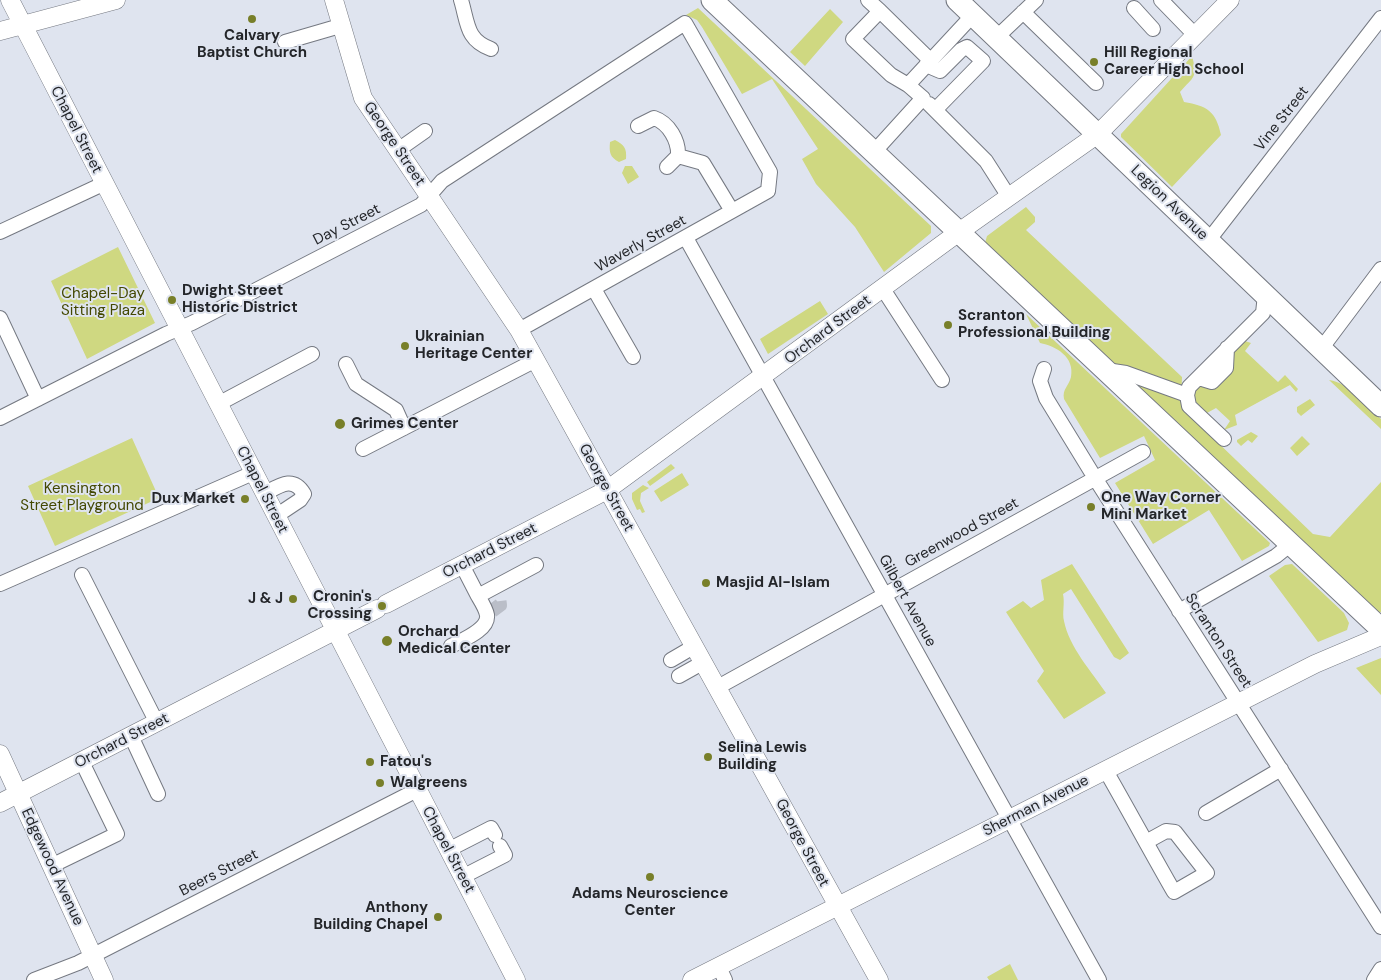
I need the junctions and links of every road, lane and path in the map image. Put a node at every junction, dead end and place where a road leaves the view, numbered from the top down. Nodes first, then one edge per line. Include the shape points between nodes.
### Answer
1 (10, 0) edge
2 (116, 0) edge
3 (334, 0) edge
4 (461, 0) edge
5 (712, 0) edge
6 (868, 0) edge
7 (957, 0) edge
8 (1036, 0) edge
9 (1161, 0) edge
10 (1230, 0) edge
11 (1134, 3) edge
12 (880, 11) junction
13 (1023, 12) junction
14 (972, 15) junction
15 (1381, 18) edge
16 (685, 23) joint
17 (23, 25) junction
18 (340, 26) junction
19 (1153, 29) dead end
20 (0, 31) edge
21 (1195, 35) junction
22 (996, 38) junction
23 (285, 42) dead end
24 (491, 49) dead end
25 (928, 62) junction
26 (1096, 83) dead end
27 (908, 85) junction
28 (923, 98) junction
29 (935, 110) junction
30 (638, 126) dead end
31 (425, 130) dead end
32 (1098, 134) junction
33 (398, 150) junction
34 (874, 152) junction
35 (678, 156) junction
36 (667, 167) dead end
37 (103, 184) junction
38 (429, 195) junction
39 (1009, 197) junction
40 (732, 212) junction
41 (0, 232) edge
42 (959, 232) junction
43 (686, 238) junction
44 (1208, 241) junction
45 (1381, 269) edge
46 (594, 289) junction
47 (883, 289) junction
48 (1265, 295) junction
49 (0, 318) edge
50 (180, 328) junction
51 (519, 330) junction
52 (1321, 348) junction
53 (312, 354) dead end
54 (633, 357) dead end
55 (536, 360) junction
56 (346, 364) dead end
57 (1044, 369) dead end
58 (1106, 370) junction
59 (763, 378) junction
60 (942, 380) dead end
61 (1187, 395) junction
62 (38, 400) junction
63 (218, 404) junction
64 (1381, 406) edge
65 (0, 418) edge
66 (404, 428) junction
67 (1224, 439) dead end
68 (363, 449) dead end
69 (1143, 452) dead end
70 (253, 473) junction
71 (1095, 478) junction
72 (607, 490) junction
73 (264, 494) junction
74 (276, 516) junction
75 (1291, 544) junction
76 (462, 565) junction
77 (536, 565) dead end
78 (82, 574) dead end
79 (0, 584) edge
80 (489, 594) junction
81 (885, 595) junction
82 (1179, 611) junction
83 (1381, 629) edge
84 (336, 630) junction
85 (1381, 636) edge
86 (451, 646) dead end
87 (695, 646) junction
88 (671, 660) dead end
89 (704, 662) junction
90 (679, 676) dead end
91 (718, 687) junction
92 (1239, 703) junction
93 (157, 723) junction
94 (131, 736) junction
95 (0, 754) edge
96 (82, 762) junction
97 (1280, 769) junction
98 (1106, 771) junction
99 (417, 790) junction
100 (158, 794) dead end
101 (19, 795) junction
102 (0, 803) edge
103 (1206, 813) dead end
104 (1009, 820) junction
105 (1146, 842) junction
106 (448, 850) junction
107 (51, 866) junction
108 (462, 877) junction
109 (836, 906) junction
110 (1381, 928) edge
111 (92, 956) junction
112 (1381, 969) edge
113 (722, 973) edge
114 (34, 980) edge
115 (104, 980) edge
116 (516, 980) edge
117 (692, 980) edge
118 (879, 980) edge
119 (1099, 980) edge
120 (1374, 980) edge

1 - 17 main road, Chapel Street
2 - 17 main road
3 - 18 main road, George Street
4 - 24 street via 472,38
5 - 34 highway
6 - 12 street
7 - 14 highway, Legion Avenue
8 - 13 street
9 - 21 street
10 - 21 main road, Orchard Street
11 - 19 street
12 - 25 street
12 - 27 street via 853,39 891,75
13 - 22 street
13 - 26 street
14 - 22 highway, Legion Avenue
14 - 25 street
15 - 44 street, Vine Street
16 - 38 street, Day Street via 442,181
16 - 40 street, Waverly Street via 770,172 768,191
17 - 20 main road
17 - 37 main road, Chapel Street
18 - 23 street
18 - 33 main road, George Street via 363,98
21 - 32 main road, Orchard Street
22 - 32 highway, Legion Avenue
25 - 27 street
25 - 29 street via 940,71 967,48 983,61
27 - 28 street
28 - 29 street
28 - 34 street
29 - 39 street via 986,161
30 - 35 street via 658,119 671,132
31 - 33 street
32 - 39 main road, Orchard Street
32 - 44 highway, Legion Avenue
33 - 38 main road, George Street
34 - 42 highway
35 - 36 street
35 - 40 street via 703,162
37 - 41 street
37 - 50 main road, Chapel Street
38 - 50 street, Day Street via 421,205
38 - 51 main road, George Street
39 - 42 main road, Orchard Street
40 - 43 street, Waverly Street
42 - 47 main road, Orchard Street
42 - 58 highway
43 - 46 street, Waverly Street
43 - 59 street, Gilbert Avenue
44 - 48 highway, Legion Avenue
45 - 52 street
46 - 51 street, Waverly Street
46 - 54 street
47 - 59 main road, Orchard Street
47 - 60 street
48 - 52 highway, Legion Avenue
48 - 61 street via 1265,310 1227,348 1226,368 1212,382 1199,378
49 - 62 street
50 - 62 street, Day Street
50 - 63 main road, Chapel Street
51 - 55 main road, George Street
52 - 64 highway, Legion Avenue
53 - 63 street
55 - 66 street
55 - 72 main road, George Street
56 - 66 street via 356,384 396,410
57 - 71 street, Scranton Street via 1040,381 1046,398
58 - 61 street via 1126,373
58 - 75 highway
59 - 72 main road, Orchard Street
59 - 81 street, Gilbert Avenue
61 - 67 street via 1189,406
62 - 65 street, Day Street
63 - 70 main road, Chapel Street
66 - 68 street
69 - 71 street, Greenwood Street
70 - 73 main road, Chapel Street
70 - 79 street
71 - 81 street, Greenwood Street
71 - 82 street, Scranton Street
72 - 76 main road, Orchard Street
72 - 87 main road, George Street
73 - 74 main road, Chapel Street
73 - 74 street via 290,482 304,494
74 - 84 main road, Chapel Street
75 - 82 street via 1276,556
75 - 83 highway
76 - 80 street
76 - 84 main road, Orchard Street
77 - 80 street
78 - 93 street
80 - 86 street via 486,622
81 - 91 street, Greenwood Street
81 - 104 street, Gilbert Avenue
82 - 92 street, Scranton Street
84 - 93 main road, Orchard Street
84 - 99 main road, Chapel Street
85 - 92 main road, Sherman Avenue via 1315,664
87 - 88 street
87 - 89 main road, George Street
89 - 90 street
89 - 91 main road, George Street
91 - 109 main road, George Street
92 - 97 street, Scranton Street
92 - 98 main road, Sherman Avenue
93 - 94 main road, Orchard Street
94 - 96 main road, Orchard Street
94 - 100 street
95 - 101 main road, Edgewood Avenue
96 - 101 main road, Orchard Street
96 - 107 street via 116,834
97 - 103 street
97 - 110 street, Scranton Street
98 - 104 main road, Sherman Avenue
98 - 105 street
99 - 106 main road, Chapel Street
99 - 111 street, Beers Street
101 - 102 main road, Orchard Street
101 - 107 main road, Edgewood Avenue
104 - 109 main road, Sherman Avenue
104 - 119 street, Gilbert Avenue
105 - 105 street via 1174,892 1207,873 1175,832 1166,831
106 - 108 main road, Chapel Street
106 - 108 street via 491,828 498,841 505,855
107 - 111 main road, Edgewood Avenue
108 - 116 main road, Chapel Street
109 - 113 main road, Sherman Avenue
109 - 118 main road, George Street
111 - 114 street, Beers Street
111 - 115 main road, Edgewood Avenue
112 - 120 street
113 - 117 main road, Sherman Avenue

